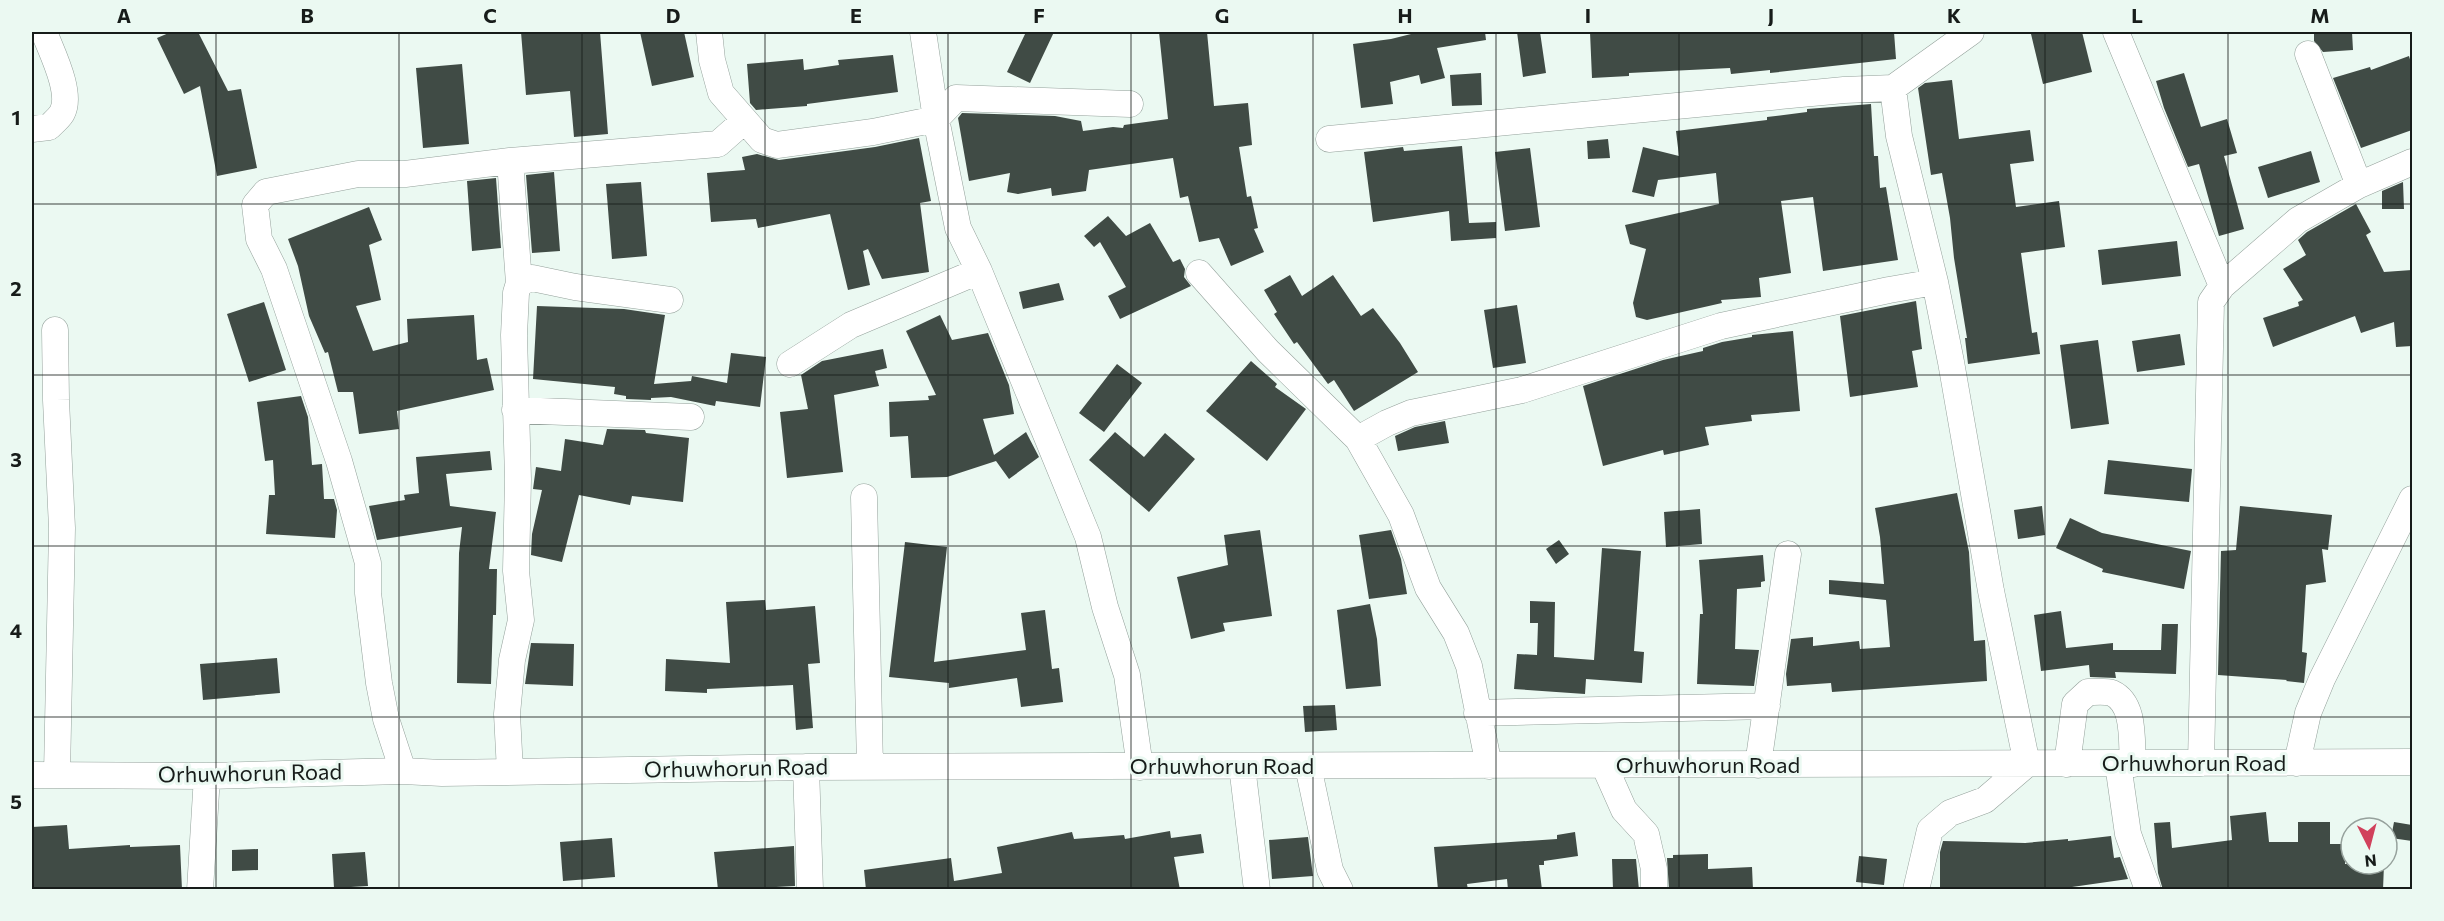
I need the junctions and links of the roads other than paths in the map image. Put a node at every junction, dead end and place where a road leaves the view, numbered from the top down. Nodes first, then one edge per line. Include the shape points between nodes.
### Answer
1 (44, 32) edge
2 (709, 32) edge
3 (923, 32) edge
4 (1971, 32) edge
5 (2116, 32) edge
6 (2308, 54) dead end
7 (1893, 88) junction
8 (1130, 104) dead end
9 (936, 119) junction
10 (744, 121) junction
11 (32, 129) edge
12 (1329, 139) dead end
13 (510, 161) junction
14 (2412, 162) edge
15 (2359, 186) junction
16 (979, 271) junction
17 (1199, 273) dead end
18 (1935, 282) junction
19 (519, 283) junction
20 (2222, 286) junction
21 (670, 300) dead end
22 (55, 330) dead end
23 (790, 364) dead end
24 (515, 410) junction
25 (691, 417) dead end
26 (1359, 440) junction
27 (864, 497) dead end
28 (2412, 498) edge
29 (1788, 554) dead end
30 (1767, 706) junction
31 (1477, 712) junction
32 (2297, 762) junction
33 (2412, 762) edge
34 (2201, 763) junction
35 (2027, 764) junction
36 (2067, 764) junction
37 (2126, 764) junction
38 (1604, 765) junction
39 (1758, 765) junction
40 (1242, 766) junction
41 (1308, 766) junction
42 (1489, 766) junction
43 (806, 767) junction
44 (870, 767) junction
45 (1140, 767) junction
46 (403, 771) junction
47 (510, 771) junction
48 (57, 774) junction
49 (32, 775) edge
50 (207, 776) junction
51 (200, 890) edge
52 (810, 890) edge
53 (1257, 890) edge
54 (1340, 890) edge
55 (1654, 890) edge
56 (1916, 890) edge
57 (2148, 890) edge

1 - 11 street via 64,86 65,102 63,112 50,127
2 - 10 street via 721,93
3 - 9 street
4 - 7 street
5 - 20 street
6 - 15 street
7 - 12 street
7 - 18 street via 1899,136
8 - 9 street via 956,98
9 - 10 street via 777,145 762,140
9 - 16 street via 958,228
10 - 13 street via 718,144
13 - 19 street
13 - 46 street via 405,174 358,174 266,192 255,205 259,239 274,269 339,461 368,563 379,683
14 - 15 street
15 - 20 street via 2298,220
16 - 23 street via 851,325
16 - 45 street via 1088,537 1126,675
17 - 26 street via 1268,351
18 - 26 street via 1721,326 1522,390 1411,413
18 - 35 street
19 - 21 street via 532,278
19 - 24 street via 514,335
20 - 34 street via 2211,302
22 - 48 street via 62,528
24 - 25 street
24 - 47 street via 516,571 521,620 512,660 507,714
26 - 31 street via 1401,515 1428,588 1456,633 1469,666
27 - 44 street
28 - 32 street via 2322,679 2308,713
29 - 30 street
30 - 31 street
30 - 39 street
31 - 42 street
32 - 33 street, Orhuwhorun Road
32 - 34 street, Orhuwhorun Road
34 - 37 street, Orhuwhorun Road
35 - 36 street, Orhuwhorun Road
35 - 39 street, Orhuwhorun Road
35 - 56 street via 1985,800 1950,813 1930,830
36 - 37 street, Orhuwhorun Road
36 - 37 street via 2075,704 2088,692 2111,693 2125,704 2129,716
37 - 57 street via 2128,834
38 - 39 street, Orhuwhorun Road
38 - 42 street, Orhuwhorun Road
38 - 55 street via 1624,810 1646,834
40 - 41 street, Orhuwhorun Road
40 - 45 street, Orhuwhorun Road
40 - 53 street
41 - 42 street, Orhuwhorun Road
41 - 54 street via 1330,870
43 - 44 street, Orhuwhorun Road
43 - 47 street, Orhuwhorun Road
43 - 52 street
44 - 45 street, Orhuwhorun Road
46 - 47 street, Orhuwhorun Road
46 - 50 street, Orhuwhorun Road
48 - 49 street, Orhuwhorun Road
48 - 50 street, Orhuwhorun Road
50 - 51 street

